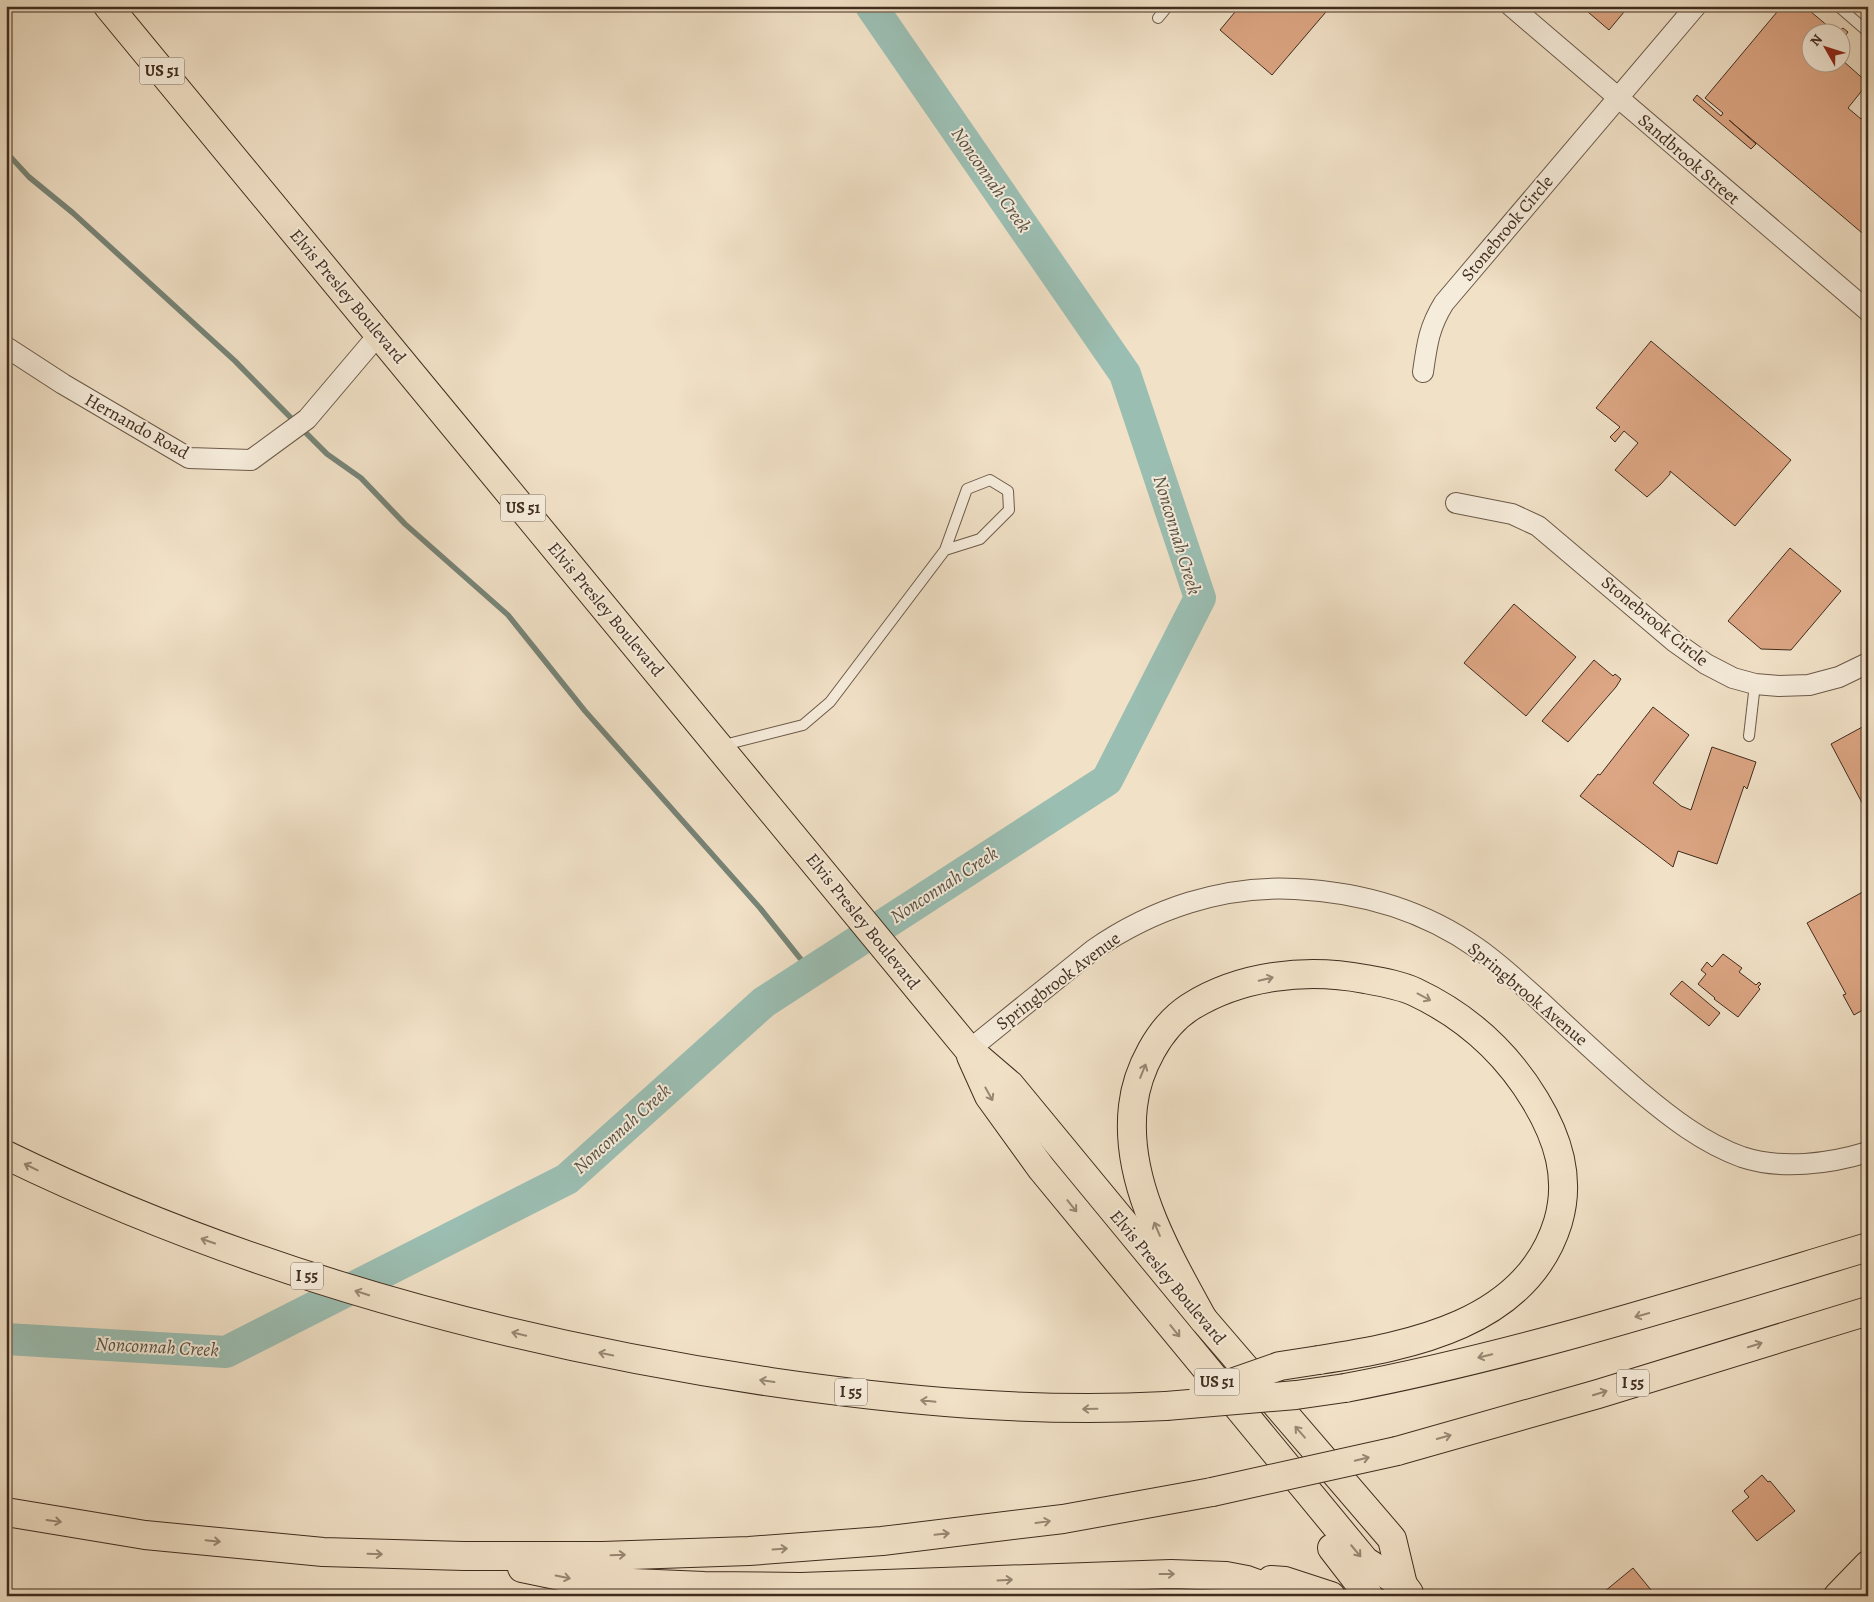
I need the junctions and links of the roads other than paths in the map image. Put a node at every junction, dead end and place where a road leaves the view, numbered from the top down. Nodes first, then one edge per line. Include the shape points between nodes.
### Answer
1 (108, 6) edge
2 (1168, 6) edge
3 (1511, 6) edge
4 (1696, 6) edge
5 (1838, 6) edge
6 (1158, 18) dead end
7 (1868, 32) edge
8 (1617, 97) junction
9 (1868, 311) edge
10 (379, 334) junction
11 (6, 347) edge
12 (1423, 372) dead end
13 (1456, 503) dead end
14 (946, 550) junction
15 (1868, 664) edge
16 (1755, 684) junction
17 (1749, 736) dead end
18 (719, 746) junction
19 (969, 1050) junction
20 (1868, 1152) edge
21 (6, 1155) edge
22 (1868, 1229) edge
23 (1868, 1248) edge
24 (1689, 1301) junction
25 (1868, 1311) edge
26 (1202, 1319) junction
27 (1166, 1406) junction
28 (1263, 1439) junction
29 (6, 1512) edge
30 (464, 1556) junction
31 (1868, 1565) edge
32 (1247, 1580) junction
33 (1407, 1591) edge
34 (1290, 1596) edge
35 (1331, 1596) edge
36 (1369, 1596) edge
37 (1838, 1596) edge

1 - 10 main road, Elvis Presley Boulevard / US 51
2 - 6 lane
3 - 8 street, Sandbrook Street
4 - 8 street, Stonebrook Circle
5 - 7 lane
8 - 9 street, Sandbrook Street
8 - 12 street, Stonebrook Circle via 1444,303 1428,335
10 - 11 street, Hernando Road via 307,419 251,460 189,458
10 - 18 main road, Elvis Presley Boulevard / US 51
13 - 16 street, Stonebrook Circle via 1512,514 1538,526 1675,642 1706,664 1733,678
14 - 14 lane via 980,539 1009,510 1008,491 990,480 967,489
14 - 18 lane via 830,702 803,725
15 - 16 street, Stonebrook Circle via 1839,677 1808,685
16 - 17 lane
18 - 19 main road, Elvis Presley Boulevard / US 51
19 - 20 street, Springbrook Avenue via 1093,950 1114,935 1162,911 1251,890 1284,888 1337,892 1381,902 1423,918 1476,948 1656,1105 1693,1132 1728,1151 1759,1161 1790,1163 1844,1158
19 - 26 main road, Elvis Presley Boulevard / US 51 via 1010,1085
19 -> 28 main road, Elvis Presley Boulevard / US 51 via 989,1096 1041,1168
27 -> 21 main road, I 55 via 1062,1409 932,1402 729,1376 566,1346 371,1296 291,1271 183,1233
22 - 24 main road
23 - 24 main road, I 55
24 -> 27 main road, I 55, bridge via 1583,1332 1401,1377 1296,1395
30 -> 25 main road, I 55, bridge via 729,1552 882,1541 1063,1519 1212,1492 1397,1451 1598,1394
26 -> 27 main road, bridge via 1154,1221 1142,1188 1132,1130 1133,1105 1140,1076 1159,1040 1188,1008 1243,984 1275,977 1310,973 1384,982 1413,991 1447,1009 1498,1050 1522,1078 1555,1139 1562,1165 1563,1195 1552,1238 1537,1265 1518,1287 1488,1310 1449,1331 1402,1345 1280,1366
33 -> 26 main road, Elvis Presley Boulevard / US 51 via 1392,1538
28 -> 33 main road, Elvis Presley Boulevard / US 51 via 1365,1561
28 - 36 main road via 1301,1510
29 -> 30 main road, I 55 via 146,1535 323,1552
30 -> 32 main road via 586,1581 704,1586 801,1587 1171,1574
31 - 37 main road
32 - 34 main road
32 - 35 main road via 1285,1581

